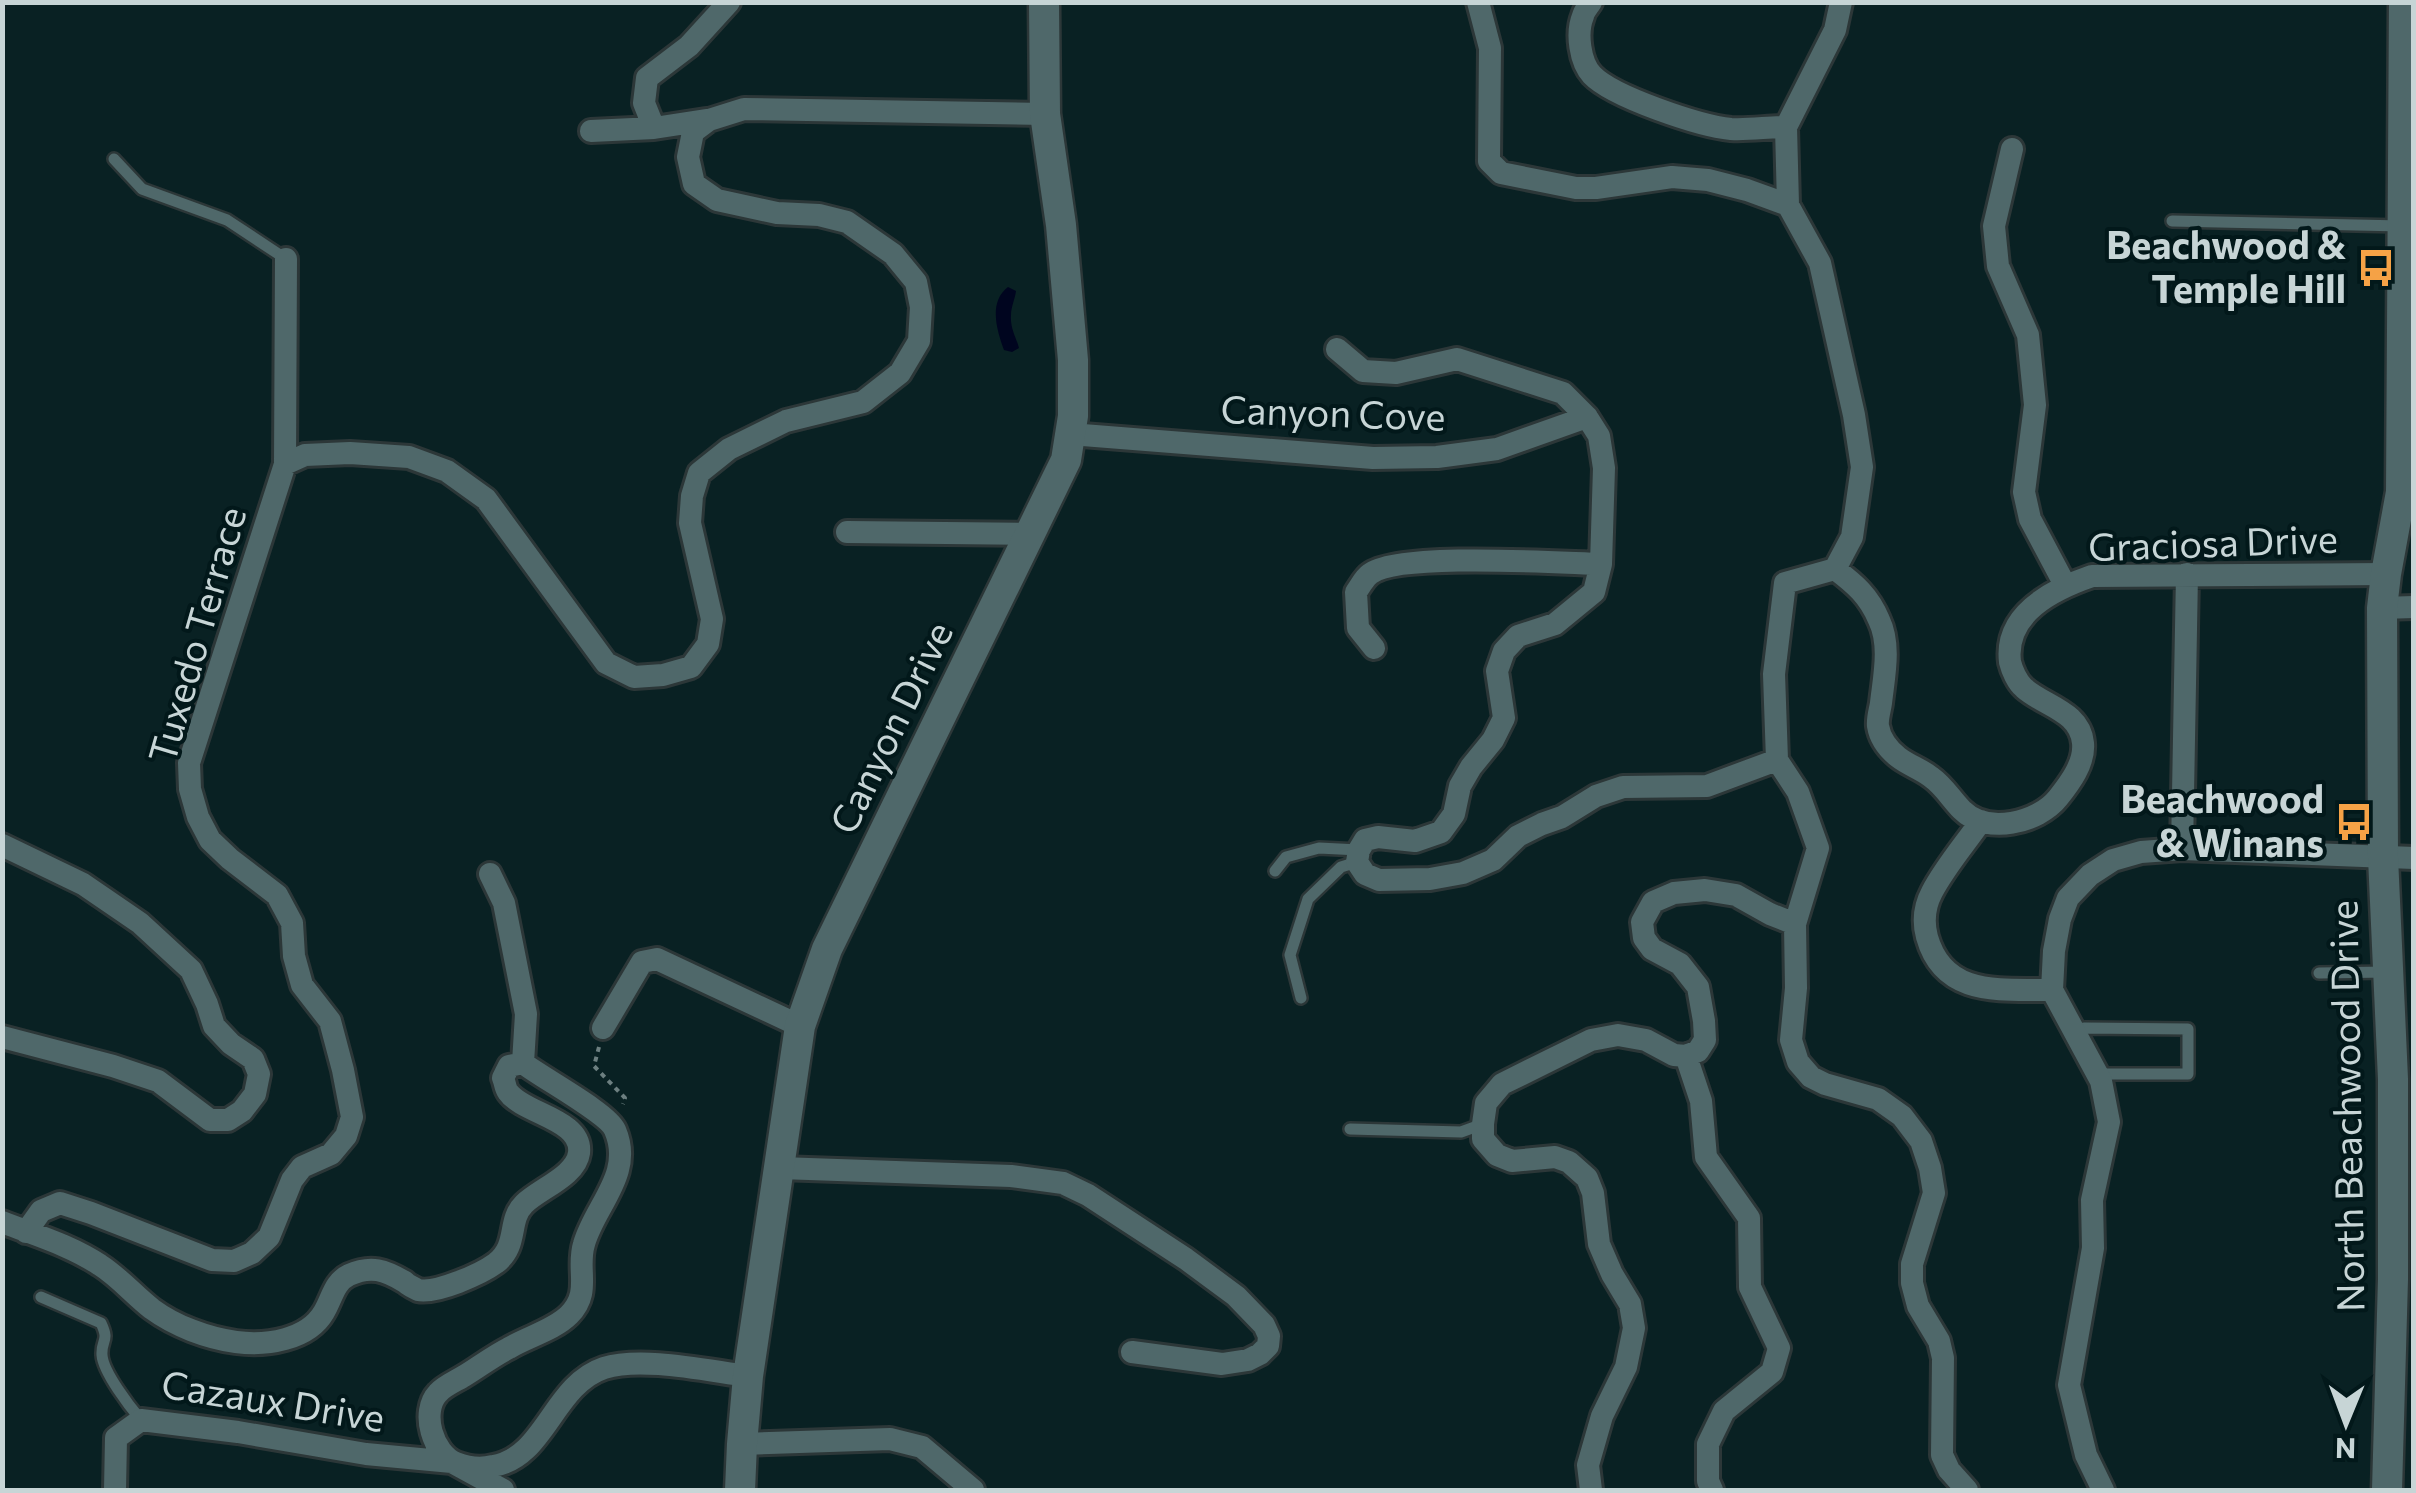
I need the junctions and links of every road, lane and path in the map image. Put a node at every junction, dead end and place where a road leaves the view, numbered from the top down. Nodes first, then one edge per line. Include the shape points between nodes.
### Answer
1 (729, 2) edge
2 (1044, 2) edge
3 (1478, 2) edge
4 (1840, 2) edge
5 (2404, 2) edge
6 (1586, 10) edge
7 (1044, 114) junction
8 (709, 120) junction
9 (1786, 127) junction
10 (654, 128) junction
11 (591, 131) dead end
12 (2012, 149) dead end
13 (114, 159) dead end
14 (1788, 205) junction
15 (2172, 221) dead end
16 (2402, 226) junction
17 (286, 259) joint
18 (2408, 277) edge
19 (1337, 349) dead end
20 (1587, 417) junction
21 (1070, 434) junction
22 (285, 464) junction
23 (846, 532) dead end
24 (1032, 534) junction
25 (1602, 564) junction
26 (1834, 569) junction
27 (2187, 574) junction
28 (2386, 574) junction
29 (2066, 585) junction
30 (2414, 607) edge
31 (2382, 608) junction
32 (1374, 648) dead end
33 (1777, 760) junction
34 (1981, 821) junction
35 (2, 845) edge
36 (2182, 849) junction
37 (1358, 856) junction
38 (2383, 857) junction
39 (2414, 858) edge
40 (1274, 871) dead end
41 (490, 874) dead end
42 (1794, 924) junction
43 (2388, 972) junction
44 (2319, 973) dead end
45 (2052, 990) junction
46 (1301, 998) dead end
47 (800, 1026) junction
48 (603, 1028) joint
49 (2074, 1030) junction
50 (2, 1037) edge
51 (1686, 1056) junction
52 (524, 1063) junction
53 (2098, 1074) junction
54 (1483, 1124) junction
55 (614, 1128) junction
56 (1350, 1129) dead end
57 (780, 1168) junction
58 (2, 1222) edge
59 (26, 1232) junction
60 (41, 1296) dead end
61 (1132, 1352) dead end
62 (748, 1376) junction
63 (141, 1420) junction
64 (742, 1444) junction
65 (452, 1462) junction
66 (114, 1490) edge
67 (503, 1490) edge
68 (740, 1490) edge
69 (973, 1490) edge
70 (1591, 1490) edge
71 (1712, 1490) edge
72 (1967, 1490) edge
73 (2103, 1490) edge
74 (2388, 1490) edge

1 - 10 street via 648,78 644,104
2 - 7 street, Canyon Drive
3 - 14 street via 1490,48 1489,161 1502,172 1576,188 1672,176 1708,180
4 - 9 street via 1835,30
5 - 16 street, North Beachwood Drive
6 - 9 street via 1580,53 1601,83 1698,122 1730,129
7 - 8 street via 744,108
7 - 21 street, Canyon Drive via 1073,360
8 - 10 street
8 - 22 street via 693,132 688,157 694,184 717,200 848,222 893,254 916,282 921,307 919,341 900,373 863,402 786,422 729,449 699,473 690,523 712,620 708,644 691,667 634,676 606,663 486,499 448,471 409,457 350,453
9 - 14 street
10 - 11 street
12 - 29 street via 1994,226 1998,266 2028,335 2035,405 2024,492 2034,529
13 - 17 lane via 142,190 227,220
14 - 26 street via 1820,263 1862,466 1852,536
15 - 16 lane
16 - 18 street, North Beachwood Drive
17 - 22 street, Tuxedo Terrace
18 - 28 street, North Beachwood Drive via 2401,492
19 - 20 street via 1363,371 1396,373 1456,358 1563,393
20 - 21 street, Canyon Cove via 1497,449 1436,457
20 - 25 street via 1600,436 1604,468
21 - 24 street, Canyon Drive via 1066,460
22 - 59 street, Tuxedo Terrace via 189,763 190,789 210,840 277,895 292,923 302,985 330,1021 343,1070 352,1117 346,1136 331,1154 302,1167 269,1237 234,1261 212,1260 60,1203 41,1210
23 - 24 street
24 - 47 street, Canyon Drive via 827,949
25 - 32 street via 1402,563 1370,572 1356,592 1358,628
25 - 37 street via 1594,592 1581,604 1555,624 1518,636 1504,651 1497,671 1504,718 1460,786 1454,814 1441,832 1415,841 1364,840
26 - 33 street via 1785,583 1774,674
26 - 34 street via 1859,587 1880,622 1886,653 1878,725 1883,742
27 - 28 street, Graciosa Drive
27 - 29 street, Graciosa Drive via 2092,576
27 - 36 street
28 - 31 street, North Beachwood Drive
29 - 34 street, Graciosa Drive via 2033,606 2009,649 2022,687 2076,723 2080,761 2054,803 2034,816 2010,824
30 - 31 street
31 - 38 street, North Beachwood Drive
33 - 37 street via 1707,786 1623,787 1596,796 1463,874 1379,880 1366,874
33 - 42 street via 1798,792 1818,848
34 - 45 street via 1930,894 1923,921 1929,944 1944,970 1962,982
35 - 50 street via 83,884 140,923 191,970 214,1026 252,1058 259,1074 242,1112 210,1120 158,1081
36 - 38 street
36 - 45 street via 2112,860 2068,898
37 - 40 lane via 1319,848 1286,856
37 - 46 lane via 1308,898 1290,955
38 - 39 street
38 - 43 street, North Beachwood Drive
41 - 52 street via 504,903 526,1014
42 - 51 street via 1736,896 1705,890 1653,902 1642,922 1644,938 1698,987 1705,1040
42 - 72 street via 1791,1040 1798,1062 1811,1077 1878,1099 1902,1116 1930,1168 1934,1193 1912,1283 1943,1358 1942,1455
43 - 44 lane
43 - 74 street, North Beachwood Drive
45 - 49 street
47 - 48 street via 657,959 642,962
47 - 57 street, Canyon Drive
48 - 55 path via 594,1066 625,1098
49 - 53 street
49 - 53 lane via 2188,1029 2188,1074
51 - 54 street via 1618,1035 1591,1040 1502,1084 1486,1103
51 - 71 street via 1701,1101 1706,1157 1749,1218 1750,1287 1779,1348 1772,1372 1724,1411 1708,1444
52 - 55 street
52 - 59 street via 510,1066 506,1090 561,1124 576,1138 579,1153 574,1167 524,1204 508,1250 454,1283 417,1290 386,1271 366,1268 343,1277 323,1314 301,1334 237,1342 200,1334 154,1310 102,1266
53 - 73 street via 2109,1122 2092,1200 2093,1248 2069,1384 2086,1455
54 - 56 lane via 1461,1132
54 - 70 street via 1483,1139 1496,1155 1512,1161 1556,1157 1587,1178 1599,1244 1630,1304 1634,1328 1626,1367 1602,1416 1588,1466
55 - 65 street via 618,1178 582,1246 580,1302 566,1318 437,1393 427,1414 434,1440
57 - 61 street via 1011,1176 1063,1184 1186,1259 1236,1296 1269,1336 1260,1354 1222,1364
57 - 62 street, Canyon Drive
58 - 59 street
60 - 63 lane, Cazaux Drive via 101,1323 107,1335 102,1355
62 - 64 street, Canyon Drive
62 - 65 street via 638,1363 603,1368 574,1385 523,1454 478,1469
63 - 65 street, Cazaux Drive
63 - 66 street via 116,1438
64 - 68 street, Canyon Drive
64 - 69 street via 890,1439 922,1447
65 - 67 street, Cazaux Drive

